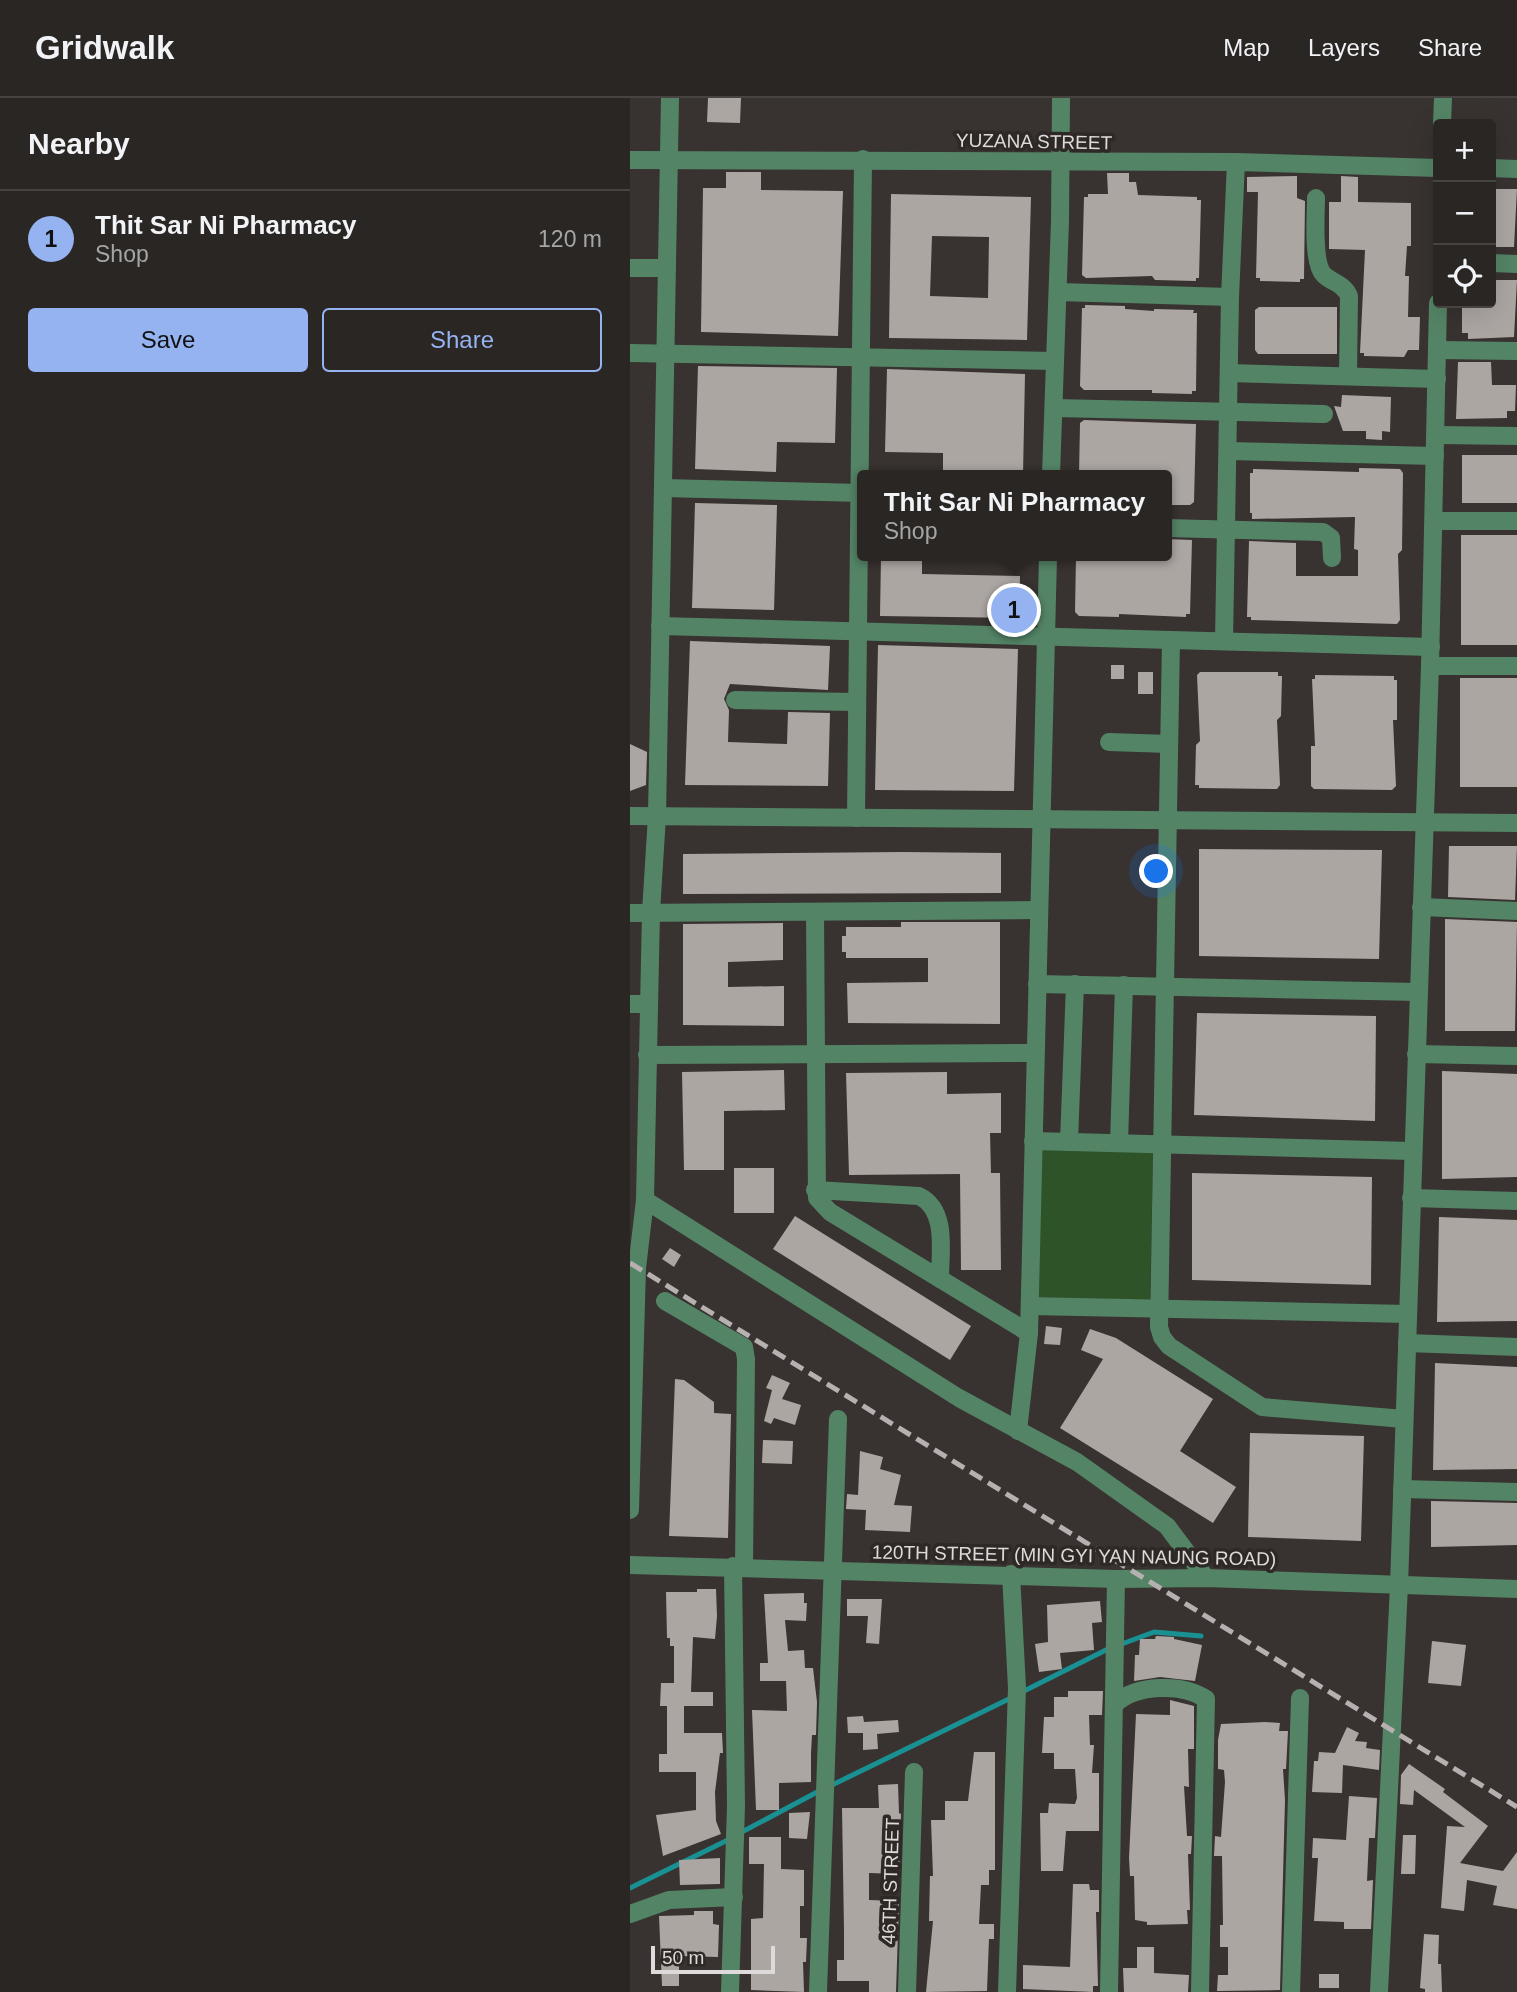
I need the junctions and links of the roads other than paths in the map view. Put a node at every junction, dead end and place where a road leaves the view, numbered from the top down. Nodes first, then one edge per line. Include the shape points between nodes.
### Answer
1 (670, 98) edge
2 (1060, 98) edge
3 (1443, 98) edge
4 (1442, 119) edge
5 (863, 159) junction
6 (630, 160) edge
7 (669, 160) junction
8 (1236, 162) junction
9 (1059, 163) junction
10 (1433, 167) edge
11 (1496, 168) edge
12 (1517, 169) edge
13 (1316, 198) dead end
14 (1496, 264) edge
15 (1517, 264) edge
16 (630, 268) edge
17 (667, 268) junction
18 (1058, 292) junction
19 (1230, 298) junction
20 (1438, 308) edge
21 (1437, 350) junction
22 (1517, 351) edge
23 (630, 353) edge
24 (666, 354) junction
25 (861, 357) junction
26 (1055, 361) junction
27 (1229, 373) junction
28 (1348, 376) junction
29 (1437, 379) junction
30 (1054, 408) junction
31 (1228, 412) junction
32 (1324, 414) dead end
33 (1436, 435) junction
34 (1517, 436) edge
35 (1228, 451) junction
36 (1435, 456) junction
37 (861, 470) edge
38 (1051, 470) edge
39 (663, 488) junction
40 (857, 493) edge
41 (1434, 521) junction
42 (1517, 521) edge
43 (1172, 528) edge
44 (1228, 528) junction
45 (1332, 558) dead end
46 (860, 561) edge
47 (1048, 561) edge
48 (660, 626) junction
49 (858, 632) junction
50 (1044, 636) junction
51 (1171, 640) junction
52 (1224, 642) junction
53 (1431, 647) junction
54 (1430, 666) junction
55 (1517, 666) edge
56 (735, 700) dead end
57 (858, 702) junction
58 (1110, 742) dead end
59 (1170, 744) junction
60 (630, 816) edge
61 (657, 816) junction
62 (856, 818) junction
63 (1039, 820) junction
64 (1168, 821) junction
65 (1424, 823) junction
66 (1517, 823) edge
67 (1421, 907) junction
68 (1038, 910) junction
69 (1517, 911) edge
70 (630, 912) edge
71 (651, 912) junction
72 (815, 912) junction
73 (1037, 984) junction
74 (1075, 984) junction
75 (1124, 985) junction
76 (1166, 985) junction
77 (1418, 992) junction
78 (630, 1004) edge
79 (649, 1004) junction
80 (1035, 1053) junction
81 (1416, 1054) junction
82 (648, 1055) junction
83 (815, 1055) junction
84 (1517, 1056) edge
85 (638, 1082) edge
86 (1033, 1141) junction
87 (1069, 1142) junction
88 (1119, 1143) junction
89 (1163, 1144) junction
90 (1412, 1151) junction
91 (815, 1190) junction
92 (1411, 1198) junction
93 (645, 1199) junction
94 (1517, 1201) edge
95 (940, 1279) junction
96 (665, 1301) dead end
97 (1030, 1306) junction
98 (1160, 1309) junction
99 (1408, 1314) junction
100 (1029, 1333) junction
101 (1407, 1343) junction
102 (1517, 1347) edge
103 (838, 1419) dead end
104 (1405, 1419) junction
105 (1018, 1432) junction
106 (1402, 1489) junction
107 (1517, 1492) edge
108 (630, 1510) edge
109 (630, 1564) edge
110 (739, 1567) junction
111 (831, 1569) junction
112 (1010, 1574) junction
113 (1206, 1578) junction
114 (1116, 1580) junction
115 (1399, 1586) junction
116 (1517, 1589) edge
117 (1300, 1698) dead end
118 (1115, 1704) junction
119 (914, 1772) dead end
120 (734, 1897) junction
121 (630, 1913) edge
122 (730, 1992) edge
123 (818, 1992) edge
124 (907, 1992) edge
125 (1007, 1992) edge
126 (1109, 1992) edge
127 (1200, 1992) edge
128 (1291, 1992) edge
129 (1379, 1992) edge

1 - 7 street
2 - 9 street
3 - 4 street
5 - 7 street, YUZANA STREET
5 - 9 street, YUZANA STREET
5 - 25 street
6 - 7 street, YUZANA STREET
7 - 17 street
8 - 9 street, YUZANA STREET
8 - 10 street, YUZANA STREET
8 - 19 street
9 - 18 street
11 - 12 street
13 - 28 street via 1317,265 1349,296
14 - 15 street
16 - 17 street
17 - 24 street
18 - 19 street
18 - 26 street
19 - 27 street
20 - 21 street
21 - 22 street
21 - 29 street
23 - 24 street
24 - 25 street
24 - 39 street
25 - 26 street
25 - 37 street
26 - 30 street
27 - 28 street
27 - 31 street
28 - 29 street
29 - 33 street
30 - 31 street
30 - 38 street
31 - 32 street
31 - 35 street
33 - 34 street
33 - 36 street
35 - 36 street
35 - 44 street
36 - 41 street
39 - 40 street
39 - 48 street
41 - 42 street
41 - 53 street
43 - 44 street
44 - 45 street via 1323,532 1331,538
44 - 52 street
46 - 49 street
47 - 50 street
48 - 49 street
48 - 61 street
49 - 50 street
49 - 57 street
50 - 51 street
50 - 63 street
51 - 52 street
51 - 59 street
52 - 53 street
53 - 54 street
54 - 55 street
54 - 65 street
56 - 57 street
57 - 62 street
58 - 59 street
59 - 64 street
60 - 61 street
61 - 62 street
61 - 71 street
62 - 63 street
63 - 64 street
63 - 68 street
64 - 65 street
64 - 76 street
65 - 66 street
65 - 67 street
67 - 69 street
67 - 77 street
68 - 72 street
68 - 73 street
70 - 71 street
71 - 72 street
71 - 79 street
72 - 83 street
73 - 74 street
73 - 80 street
74 - 75 street
74 - 87 street
75 - 76 street
75 - 88 street
76 - 77 street
76 - 89 street
77 - 81 street
78 - 79 street
79 - 82 street
80 - 83 street
80 - 86 street
81 - 84 street
81 - 90 street
82 - 83 street
82 - 85 street
83 - 91 street
85 - 93 street
86 - 87 street
86 - 97 street
87 - 88 street
88 - 89 street
89 - 90 street
89 - 98 street
90 - 92 street
91 - 95 street via 830,1213
91 - 95 street via 919,1196 932,1204 939,1221
92 - 94 street
92 - 99 street
93 - 105 street
93 - 108 street via 637,1268
95 - 100 street
96 - 110 street via 744,1347
97 - 98 street
97 - 100 street
98 - 99 street
98 - 104 street via 1159,1326 1169,1346 1255,1404
99 - 101 street
100 - 105 street
101 - 102 street
101 - 104 street
103 - 111 street
104 - 106 street
105 - 113 street via 1077,1462 1167,1526
106 - 107 street
106 - 115 street
109 - 110 street, 120TH STREET (MIN GYI YAN NAUNG ROAD)
110 - 111 street, 120TH STREET (MIN GYI YAN NAUNG ROAD)
110 - 120 street
111 - 112 street, 120TH STREET (MIN GYI YAN NAUNG ROAD)
111 - 123 street
112 - 114 street, 120TH STREET (MIN GYI YAN NAUNG ROAD)
112 - 125 street via 1017,1714
113 - 114 street, 120TH STREET (MIN GYI YAN NAUNG ROAD)
113 - 115 street, 120TH STREET (MIN GYI YAN NAUNG ROAD)
114 - 118 street
115 - 116 street, 120TH STREET (MIN GYI YAN NAUNG ROAD)
115 - 129 street
117 - 128 street
118 - 126 street
118 - 127 street via 1135,1693 1174,1688 1194,1690 1206,1699
119 - 124 street, 46TH STREET
120 - 121 street via 669,1900
120 - 122 street

